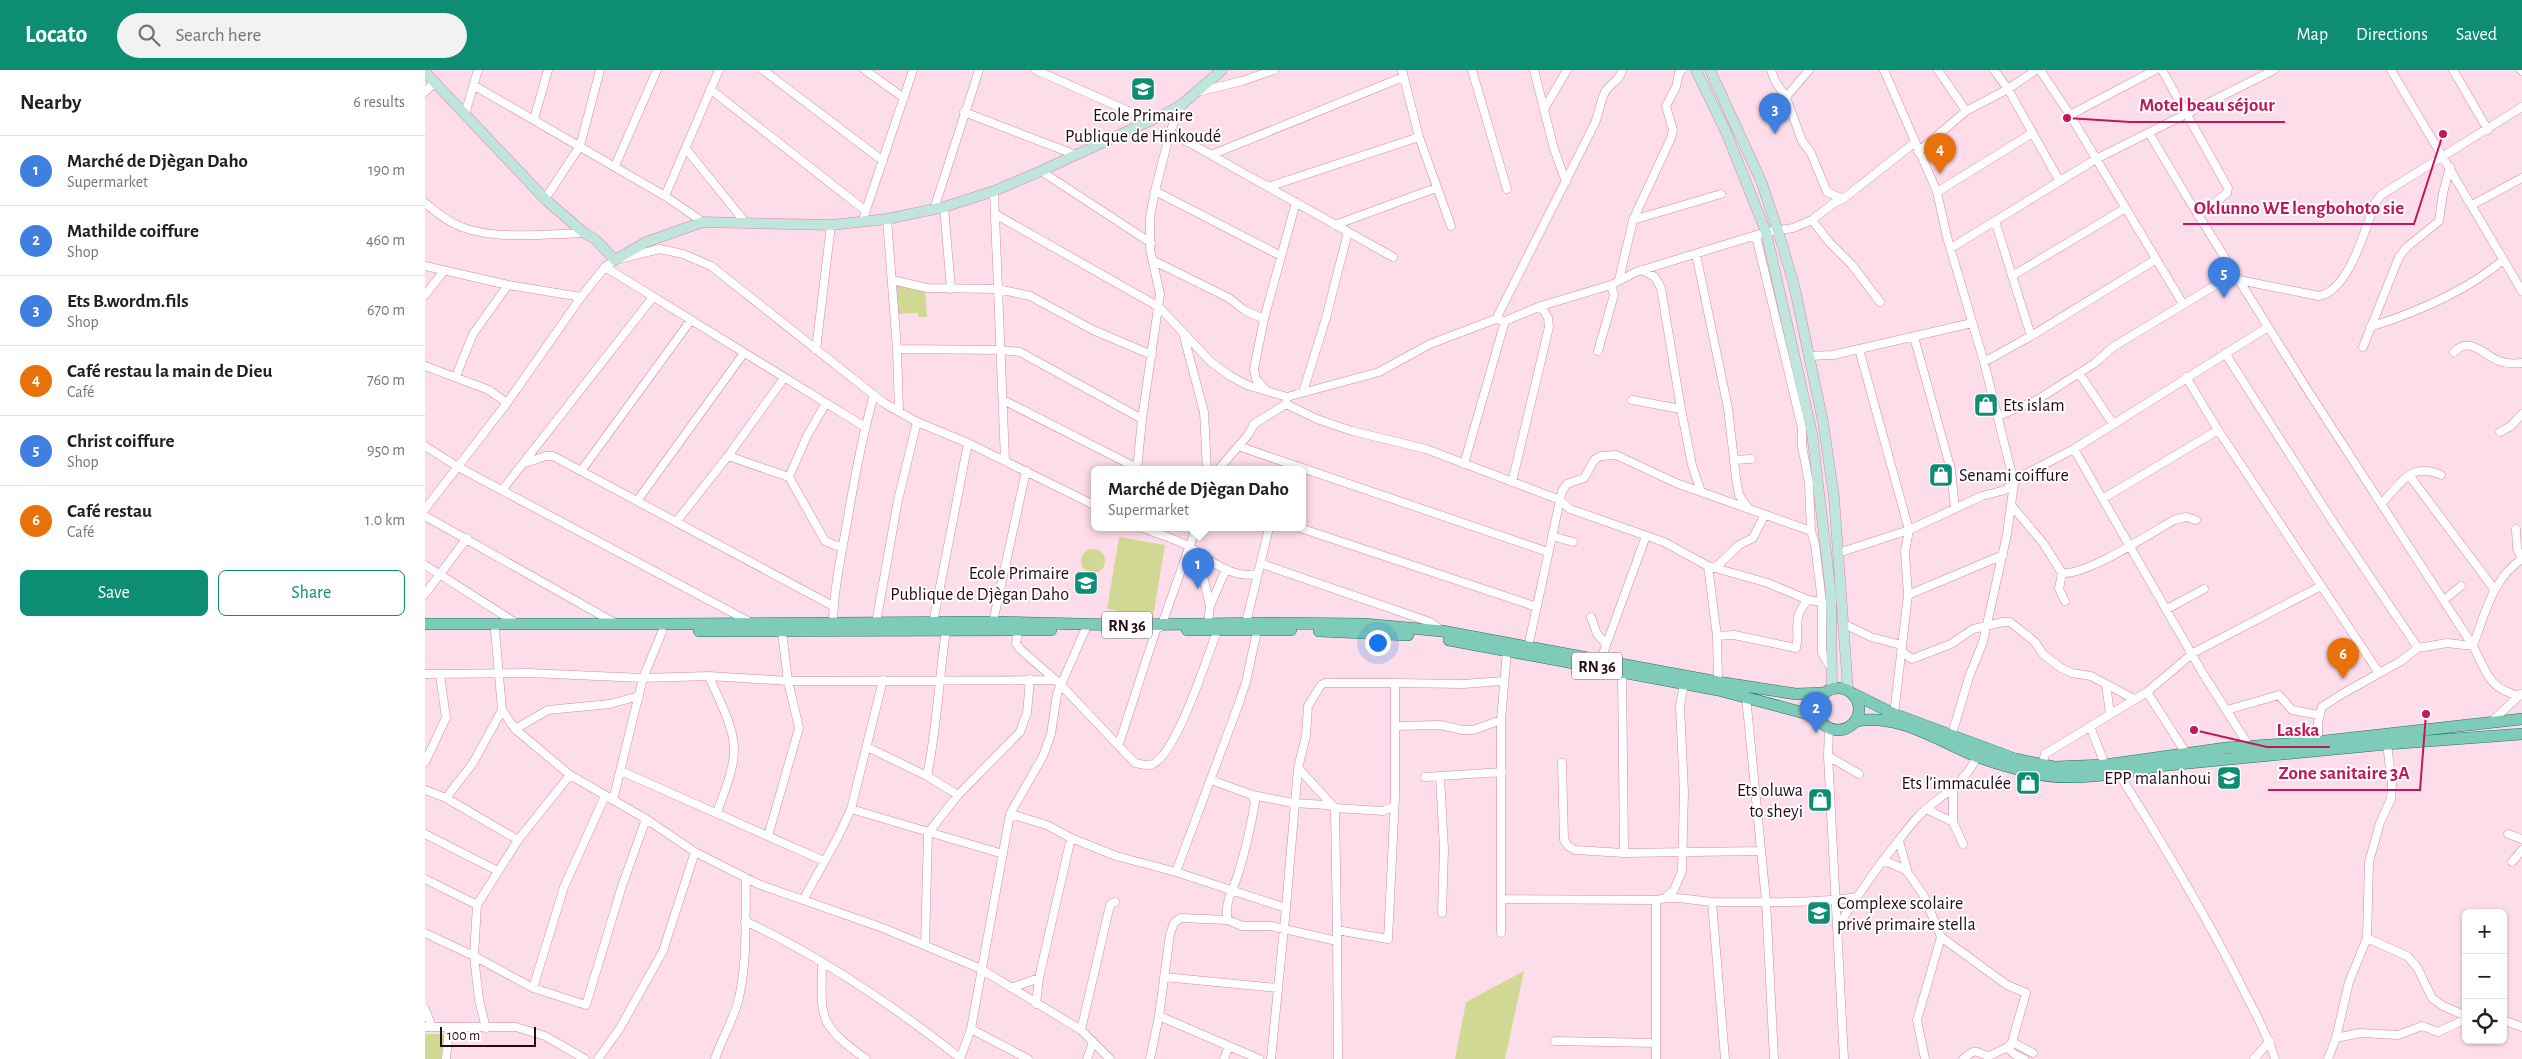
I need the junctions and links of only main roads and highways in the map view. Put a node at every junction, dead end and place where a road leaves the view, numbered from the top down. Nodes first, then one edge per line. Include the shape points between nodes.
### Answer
1 (1222, 70) edge
2 (1695, 70) edge
3 (1709, 70) edge
4 (425, 72) edge
5 (425, 624) edge
6 (495, 626) junction
7 (1160, 627) junction
8 (1213, 627) junction
9 (425, 630) edge
10 (1828, 691) junction
11 (1851, 692) junction
12 (1819, 717) junction
13 (2522, 719) edge
14 (1856, 722) junction
15 (2522, 734) edge

1 - 4 main road via 1181,105 1151,121 994,191 939,208 862,222 703,222 646,242 615,260 595,239 545,199
2 - 10 main road via 1726,132 1761,234 1812,432 1831,594 1832,670
3 - 11 main road via 1761,181 1794,285 1823,422 1834,497
5 - 6 main road, RN 36
6 - 7 main road, RN 36 via 662,632 1018,631
6 - 7 main road, RN 36 via 516,623 993,622
6 - 9 main road, RN 36
7 - 8 main road, RN 36
8 - 10 main road, RN 36 via 1246,623 1364,624 1442,631 1718,682 1796,694
8 - 12 main road, RN 36 via 1433,636 1746,696
10 - 11 main road, RN 36
10 - 12 main road via 1818,703
11 - 13 main road, RN 36 via 1894,714 2042,766 2105,765 2249,746
11 - 14 main road via 1860,708
12 - 14 main road via 1829,728 1843,730
14 - 15 main road via 1892,722 1927,732 1977,756 2042,775 2061,777 2119,774 2157,766 2387,744

